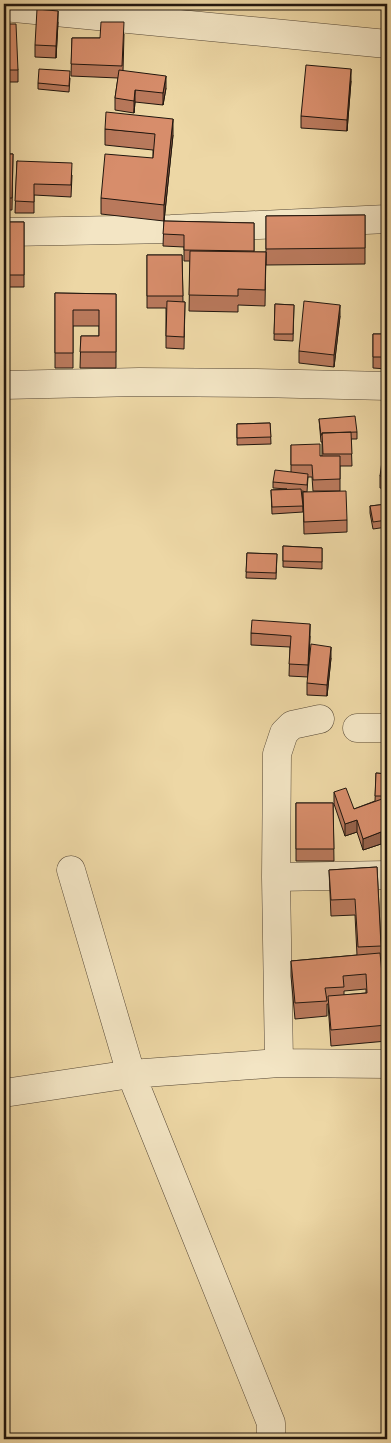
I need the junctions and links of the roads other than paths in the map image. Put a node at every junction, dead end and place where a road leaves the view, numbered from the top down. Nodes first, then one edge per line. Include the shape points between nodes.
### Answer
1 (4, 7) edge
2 (387, 44) edge
3 (387, 219) edge
4 (9, 232) edge
5 (4, 385) edge
6 (387, 386) edge
7 (320, 719) dead end
8 (357, 728) dead end
9 (387, 728) edge
10 (71, 870) dead end
11 (387, 875) edge
12 (276, 877) junction
13 (279, 1063) junction
14 (387, 1064) edge
15 (131, 1074) junction
16 (4, 1093) edge
17 (271, 1439) edge

1 - 2 street
3 - 4 street
5 - 6 street via 169,382
7 - 12 street via 292,725 284,733 277,754
8 - 9 street
10 - 15 street
11 - 12 street
12 - 13 street
13 - 14 street
13 - 15 street
15 - 16 street
15 - 17 street via 271,1423

